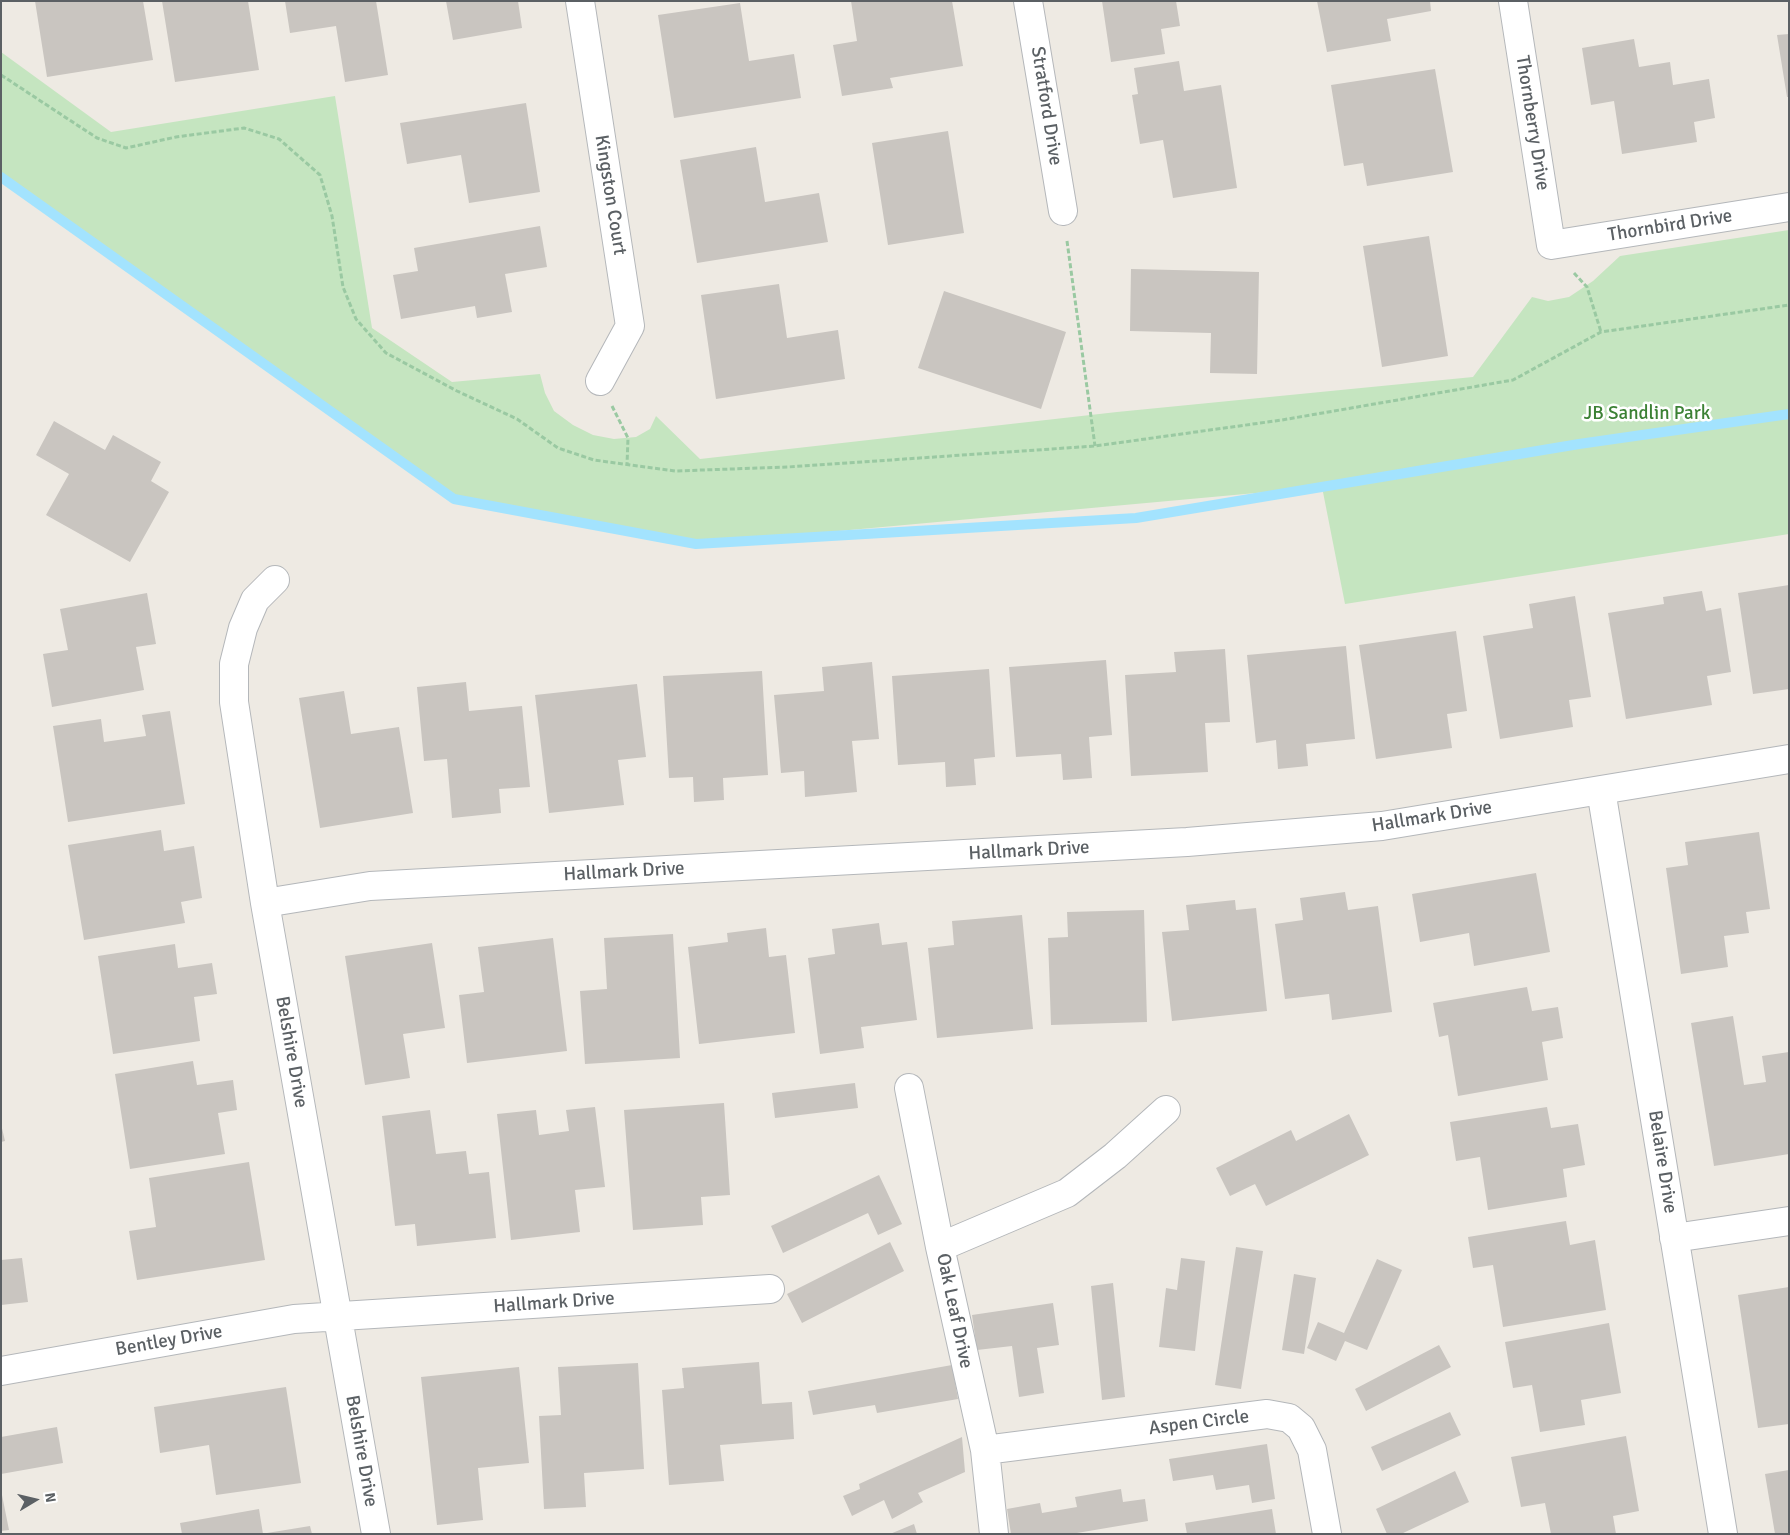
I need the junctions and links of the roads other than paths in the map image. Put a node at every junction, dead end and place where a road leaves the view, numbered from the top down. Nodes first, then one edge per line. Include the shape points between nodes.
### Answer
1 (580, 1) edge
2 (1028, 1) edge
3 (1513, 1) edge
4 (1789, 207) edge
5 (1063, 210) road end
6 (1551, 245) joint
7 (600, 381) road end
8 (275, 580) dead end
9 (1789, 759) edge
10 (1601, 790) junction
11 (264, 903) junction
12 (909, 1088) dead end
13 (1166, 1110) dead end
14 (1789, 1221) edge
15 (1674, 1238) junction
16 (940, 1247) junction
17 (770, 1290) dead end
18 (337, 1316) junction
19 (1, 1372) edge
20 (984, 1450) junction
21 (376, 1534) edge
22 (994, 1534) edge
23 (1327, 1534) edge
24 (1723, 1534) edge

1 - 7 street, Kingston Court via 630,326
2 - 5 street, Stratford Drive
3 - 6 street, Thornberry Drive
4 - 6 street, Thornbird Drive
8 - 11 street, Belshire Drive via 255,600 243,628 234,664 234,702
9 - 10 street, Hallmark Drive
10 - 11 street, Hallmark Drive via 1382,826 1177,843 370,886
10 - 15 street, Belaire Drive
11 - 18 street, Belshire Drive
12 - 16 street, Oak Leaf Drive
13 - 16 street via 1068,1193
14 - 15 street
15 - 24 street, Belaire Drive
16 - 20 street, Oak Leaf Drive
17 - 18 street, Hallmark Drive
18 - 19 street, Bentley Drive via 294,1319
18 - 21 street, Belshire Drive
20 - 22 street, Oak Leaf Drive
20 - 23 street, Aspen Circle via 1267,1414 1289,1418 1301,1428 1312,1450

